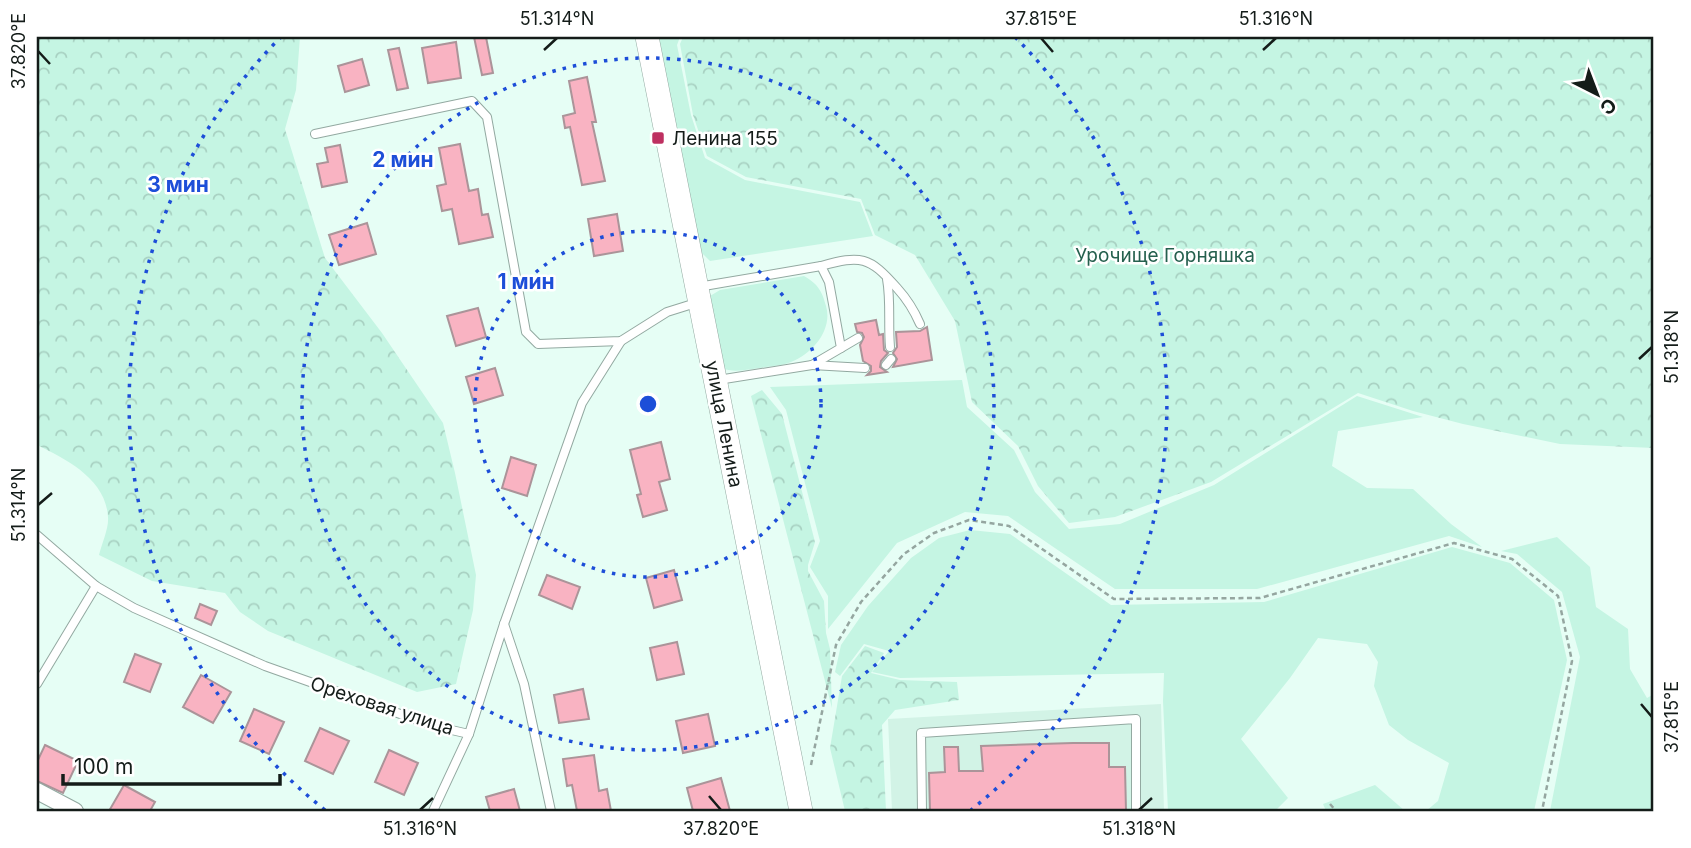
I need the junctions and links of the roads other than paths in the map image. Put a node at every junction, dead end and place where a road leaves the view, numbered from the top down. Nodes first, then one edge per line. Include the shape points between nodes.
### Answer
1 (647, 37) edge
2 (315, 134) dead end
3 (821, 266) junction
4 (886, 276) junction
5 (697, 295) junction
6 (888, 321) junction
7 (920, 324) dead end
8 (878, 331) dead end
9 (858, 338) dead end
10 (621, 341) junction
11 (890, 347) dead end
12 (841, 348) junction
13 (812, 365) junction
14 (865, 368) dead end
15 (715, 381) junction
16 (37, 536) edge
17 (96, 586) junction
18 (504, 624) junction
19 (37, 684) edge
20 (469, 734) junction
21 (37, 791) edge
22 (75, 811) edge
23 (433, 811) edge
24 (551, 811) edge
25 (801, 811) edge
26 (922, 811) edge
27 (1136, 811) edge

1 - 5 main road, улица Ленина
2 - 10 lane via 472,101 486,117 526,332 538,344
3 - 4 lane via 851,259 867,261
3 - 5 lane
3 - 12 lane via 829,282
4 - 6 lane
4 - 7 lane
5 - 10 lane
5 - 15 main road, улица Ленина
6 - 8 lane
6 - 11 lane
9 - 12 lane
10 - 18 lane, Ореховая улица via 582,403
12 - 13 lane
13 - 14 lane
13 - 15 lane
15 - 25 main road, улица Ленина
16 - 17 lane, Ореховая улица
17 - 19 lane
17 - 20 lane, Ореховая улица via 134,608 265,666
18 - 20 lane, Ореховая улица
18 - 24 lane via 524,684
20 - 23 lane
21 - 22 street
26 - 27 lane via 921,733 1136,719

